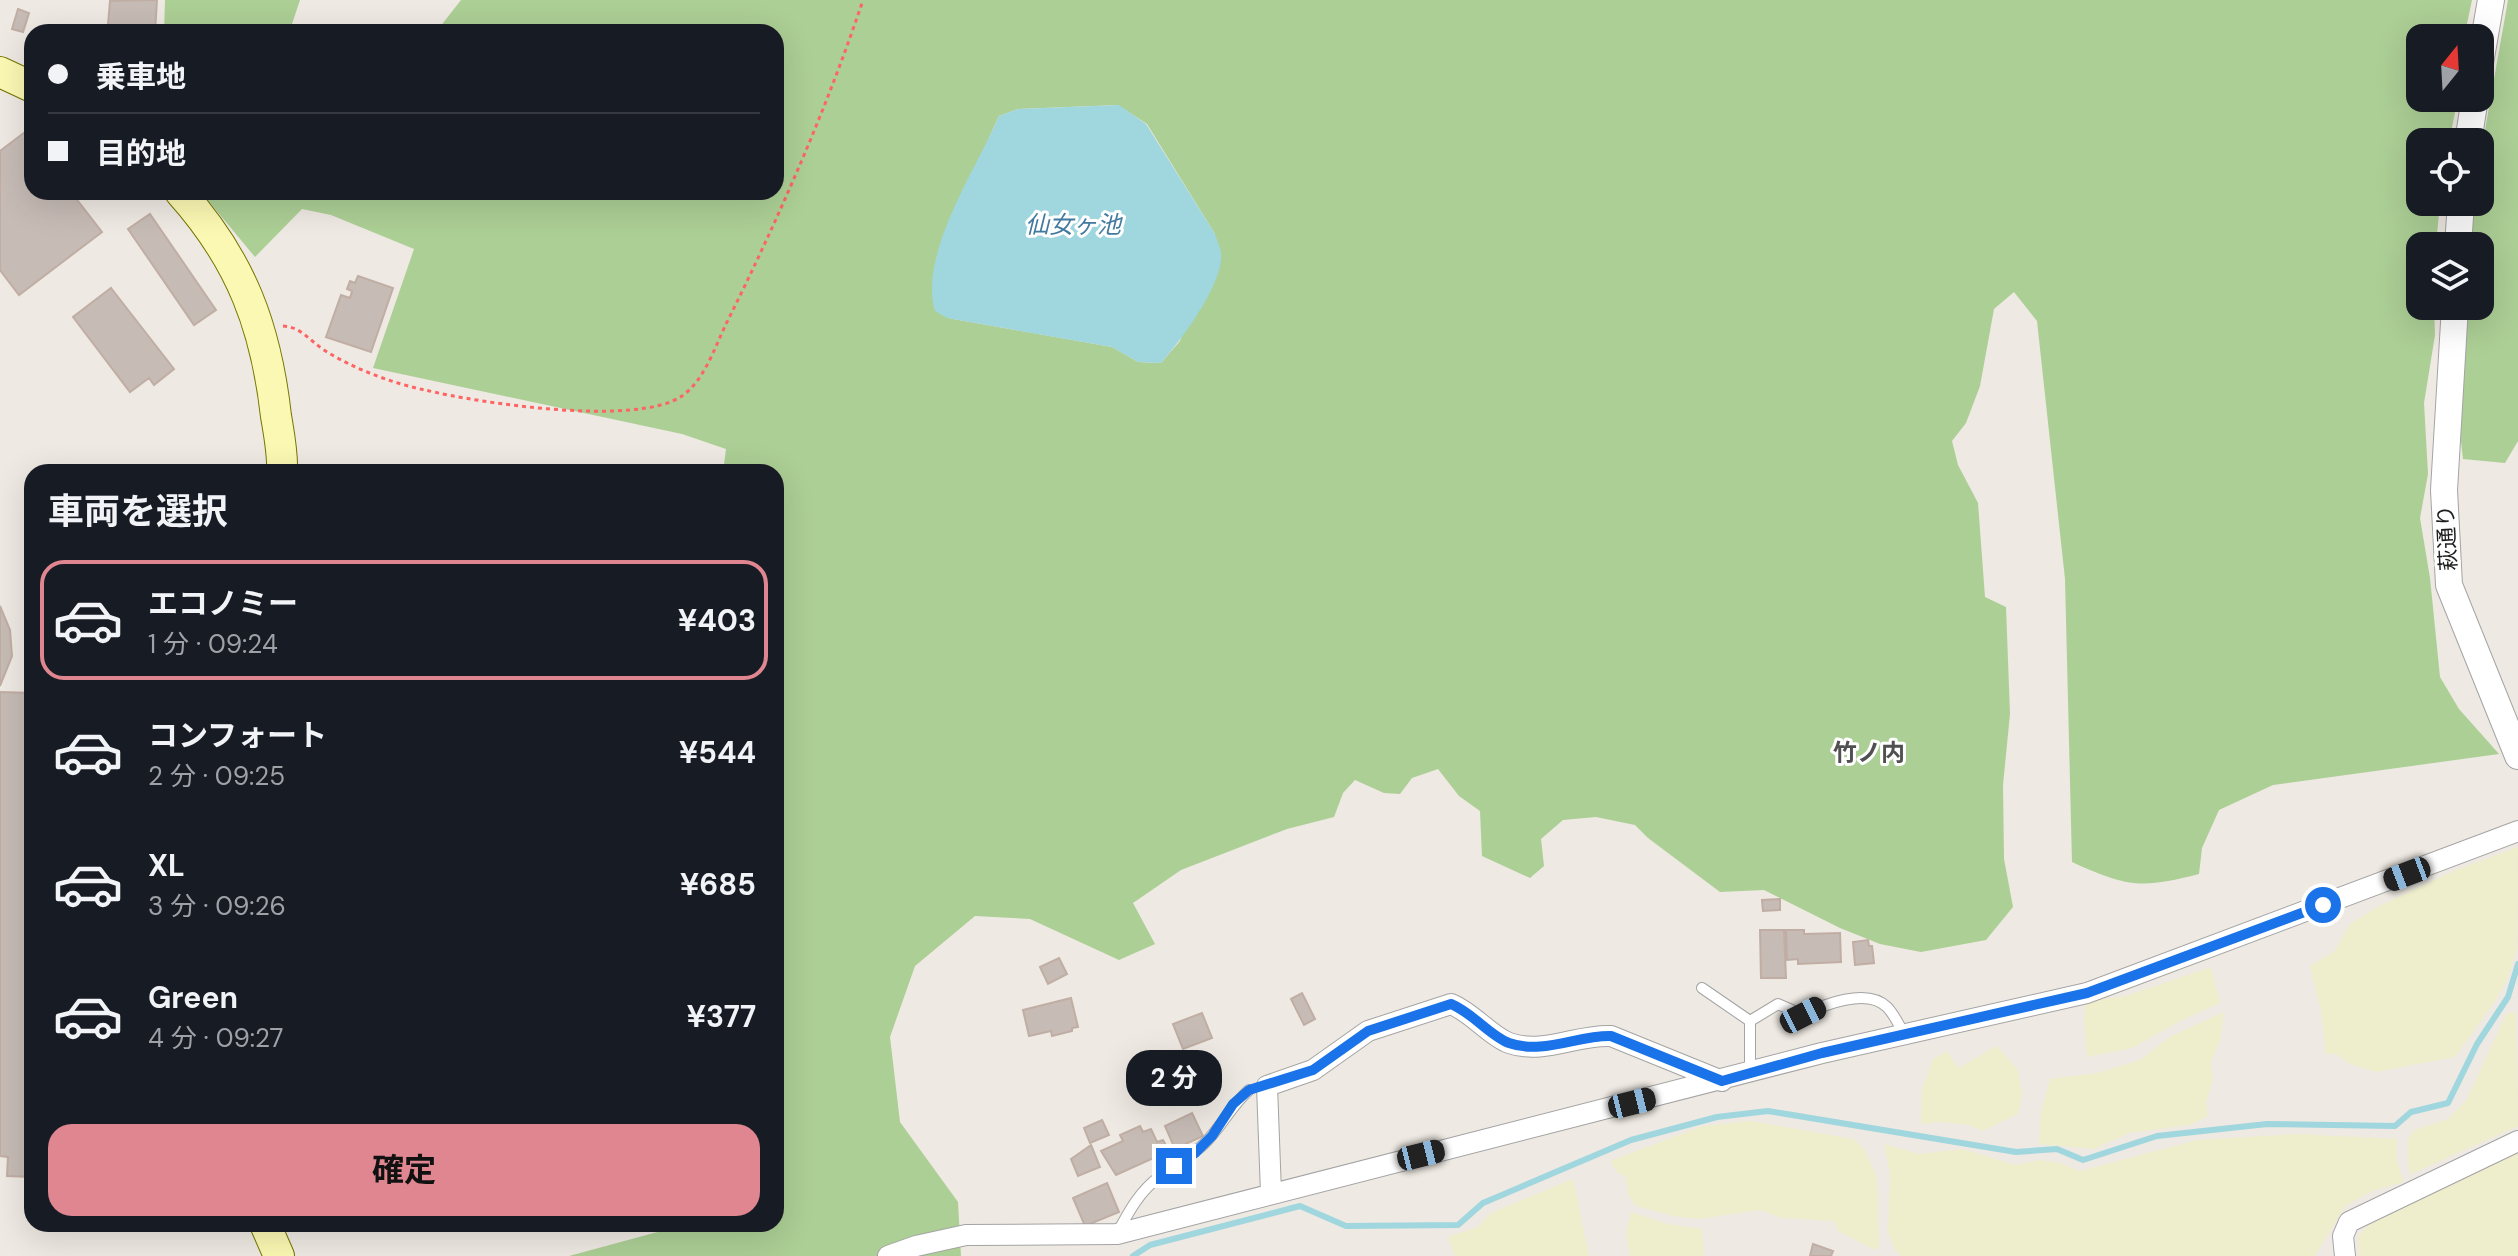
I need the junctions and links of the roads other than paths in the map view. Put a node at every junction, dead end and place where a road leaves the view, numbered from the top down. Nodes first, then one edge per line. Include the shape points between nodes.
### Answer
1 (2491, 0) edge
2 (2487, 24) edge
3 (0, 72) edge
4 (24, 83) edge
5 (186, 200) edge
6 (2454, 320) edge
7 (281, 464) edge
8 (2518, 756) edge
9 (2518, 831) edge
10 (1702, 988) dead end
11 (1750, 1021) junction
12 (1904, 1034) junction
13 (1750, 1072) junction
14 (1722, 1081) junction
15 (1258, 1088) junction
16 (2518, 1141) edge
17 (1271, 1193) junction
18 (268, 1232) edge
19 (1117, 1234) junction
20 (279, 1256) edge
21 (888, 1256) edge
22 (2345, 1256) edge

1 - 2 street
3 - 4 main road
5 - 7 main road via 232,261 261,331
6 - 8 street, 萩通り via 2444,490 2449,585
9 - 12 street via 2128,980
10 - 11 lane
11 - 12 lane via 1778,1004 1803,1015 1830,1001 1872,999 1886,1006
11 - 13 lane
12 - 13 street
13 - 14 street
14 - 15 street via 1611,1036 1562,1044 1508,1043 1467,1010 1451,1004 1368,1031 1313,1070
14 - 17 street
15 - 17 street
15 - 19 lane via 1233,1104 1195,1153 1140,1194
16 - 22 street via 2349,1222 2343,1236
17 - 19 street
18 - 20 main road
19 - 21 street via 966,1235

